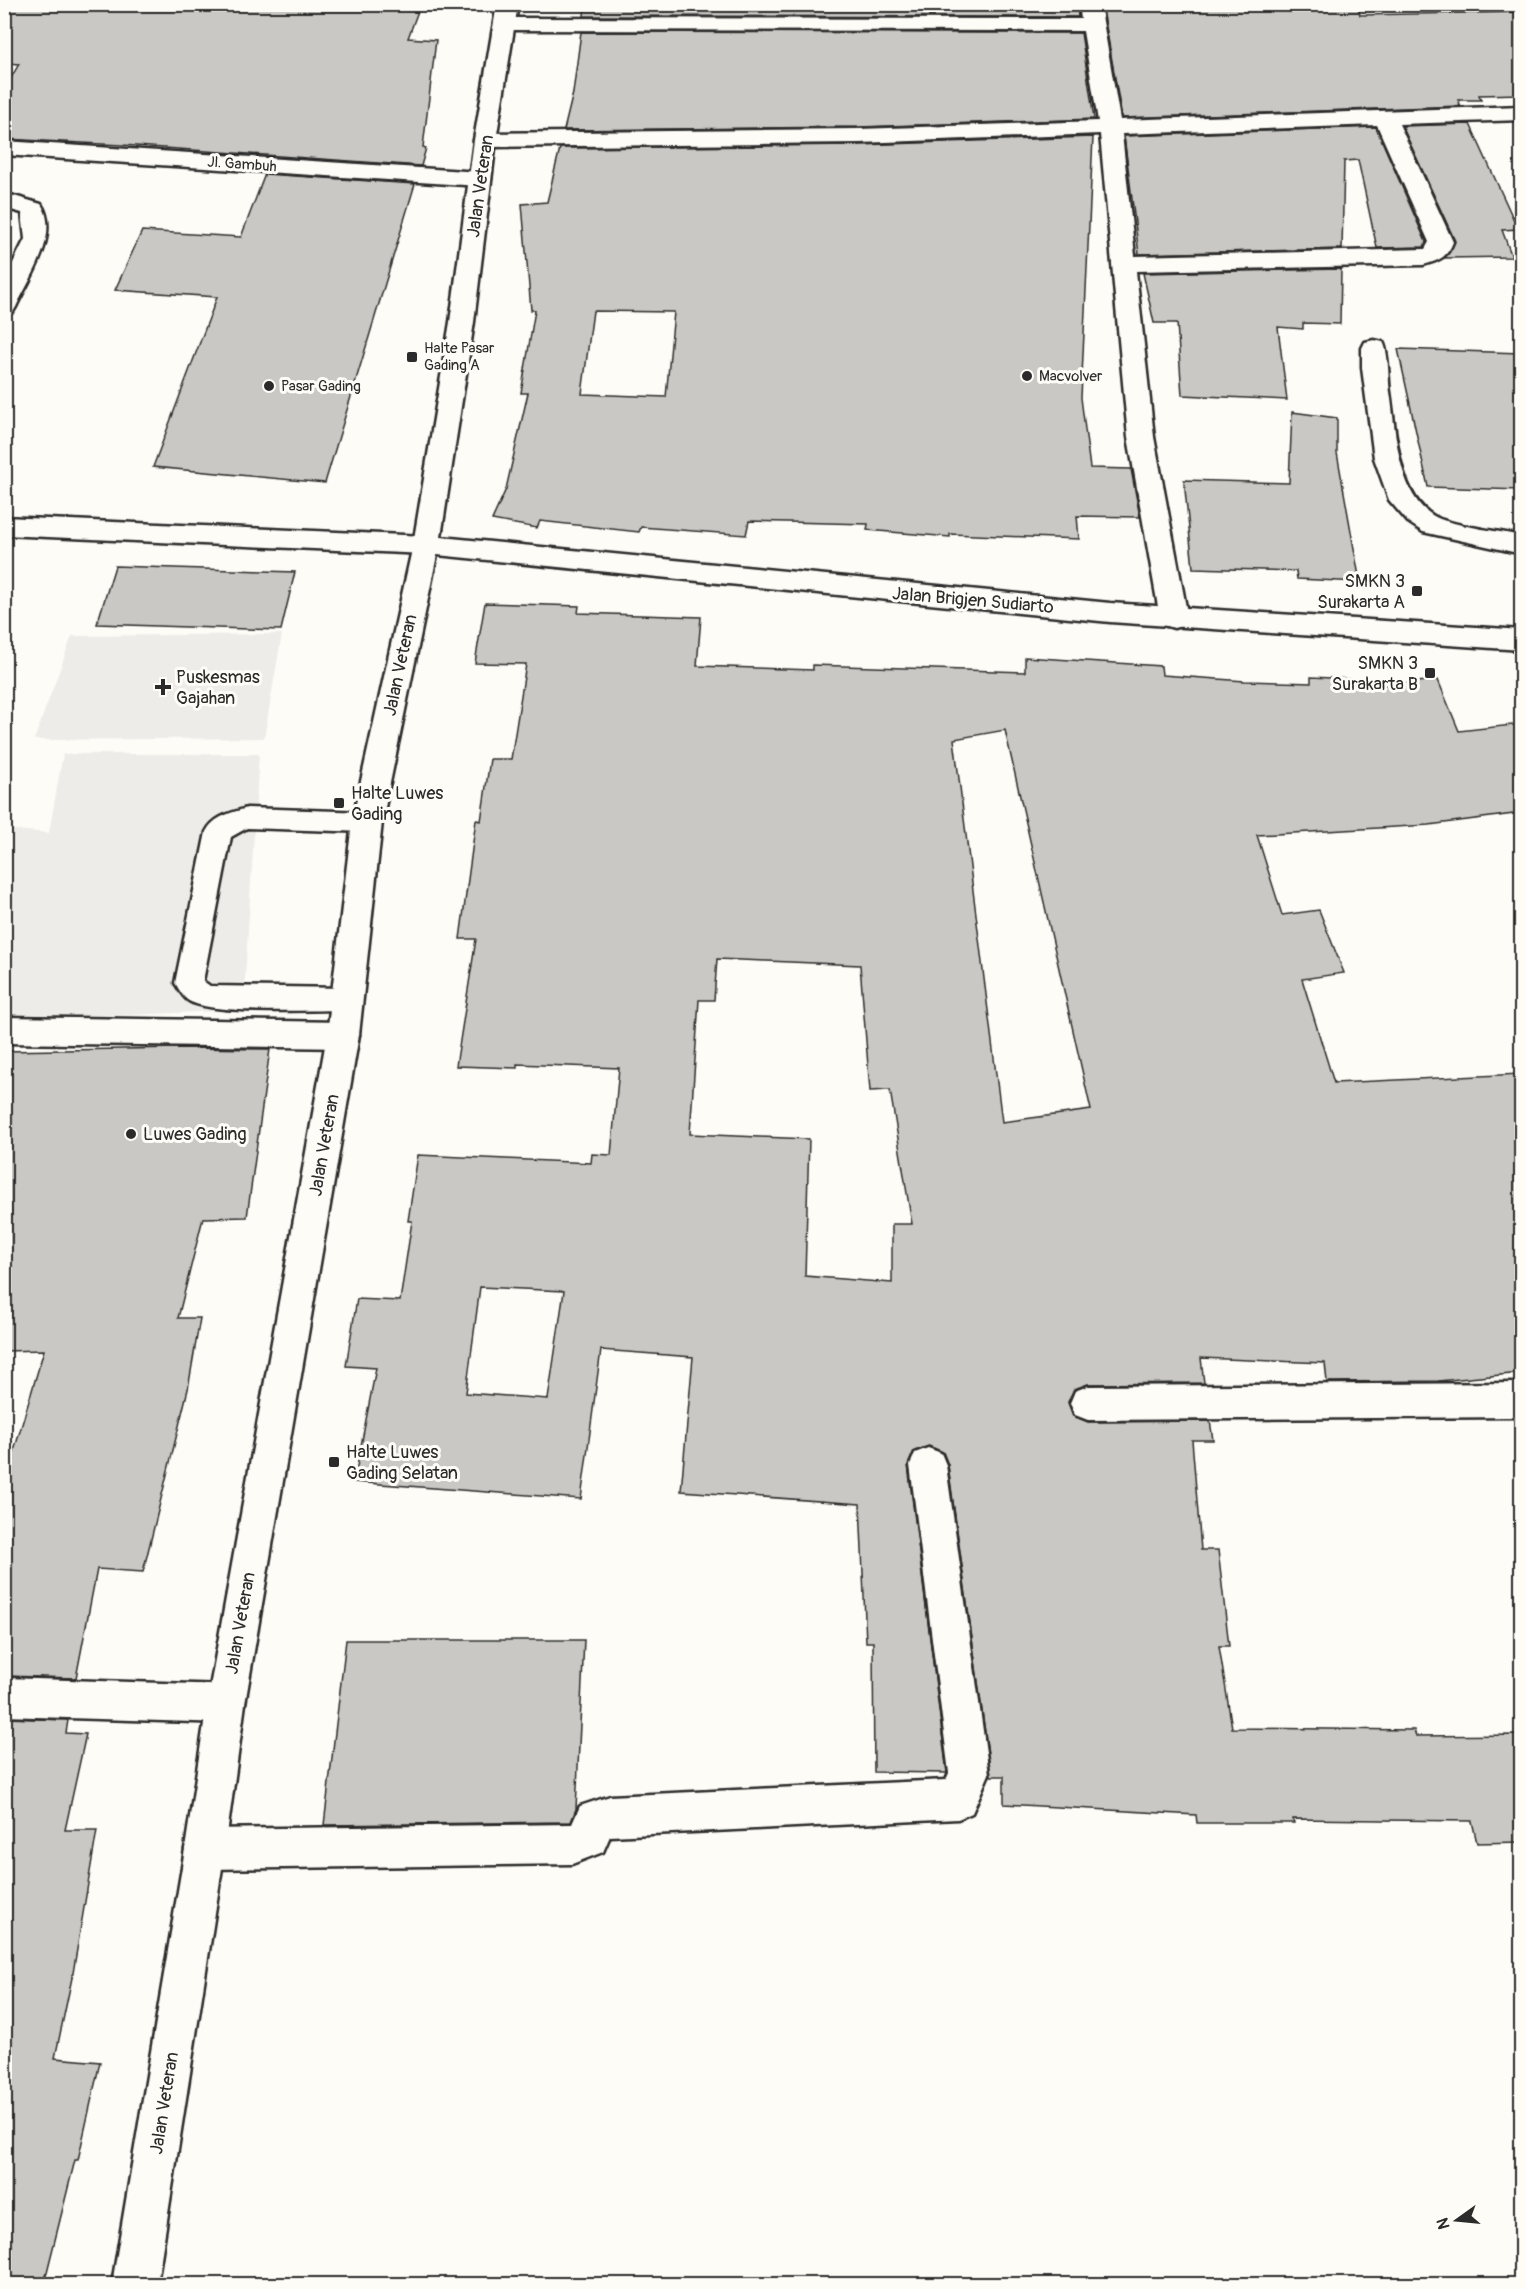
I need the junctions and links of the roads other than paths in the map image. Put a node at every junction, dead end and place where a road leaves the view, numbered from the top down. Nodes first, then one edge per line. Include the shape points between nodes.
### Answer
1 (738, 4) edge
2 (507, 14) edge
3 (1090, 15) edge
4 (748, 25) junction
5 (1521, 114) edge
6 (1386, 119) junction
7 (1110, 128) junction
8 (485, 140) junction
9 (4, 148) edge
10 (480, 179) junction
11 (4, 200) edge
12 (1124, 264) junction
13 (4, 308) edge
14 (1374, 348) dead end
15 (4, 526) edge
16 (1521, 544) edge
17 (426, 545) junction
18 (1174, 618) junction
19 (1521, 640) edge
20 (367, 822) junction
21 (346, 999) junction
22 (4, 1030) edge
23 (343, 1035) junction
24 (1521, 1400) edge
25 (1088, 1403) dead end
26 (928, 1465) dead end
27 (4, 1697) edge
28 (226, 1704) junction
29 (205, 1849) junction
30 (134, 2284) edge

1 - 4 street
2 - 4 street
2 - 8 street, Jalan Veteran
3 - 4 street
3 - 7 street
5 - 6 street
6 - 7 street
6 - 12 street via 1442,242 1434,255
7 - 8 street via 859,136
7 - 12 street
8 - 10 street, Jalan Veteran
9 - 10 street, Jl. Gambuh
10 - 17 street, Jalan Veteran via 462,322
11 - 13 street via 33,209 37,239
12 - 18 street via 1140,437
14 - 16 street via 1387,458 1398,494 1432,526
15 - 17 street, Jalan Brigjen Sudiarto
17 - 18 street, Jalan Brigjen Sudiarto via 804,585
17 - 20 street, Jalan Veteran
18 - 19 street, Jalan Brigjen Sudiarto
20 - 21 street, Jalan Veteran
20 - 21 lane via 248,818 219,832 189,983 197,993 210,997
21 - 23 street, Jalan Veteran
22 - 23 street
23 - 28 street, Jalan Veteran
24 - 25 street
26 - 29 street via 969,1774 958,1799 610,1816 594,1820 589,1838 572,1844
27 - 28 street
28 - 29 street, Jalan Veteran
29 - 30 street, Jalan Veteran

